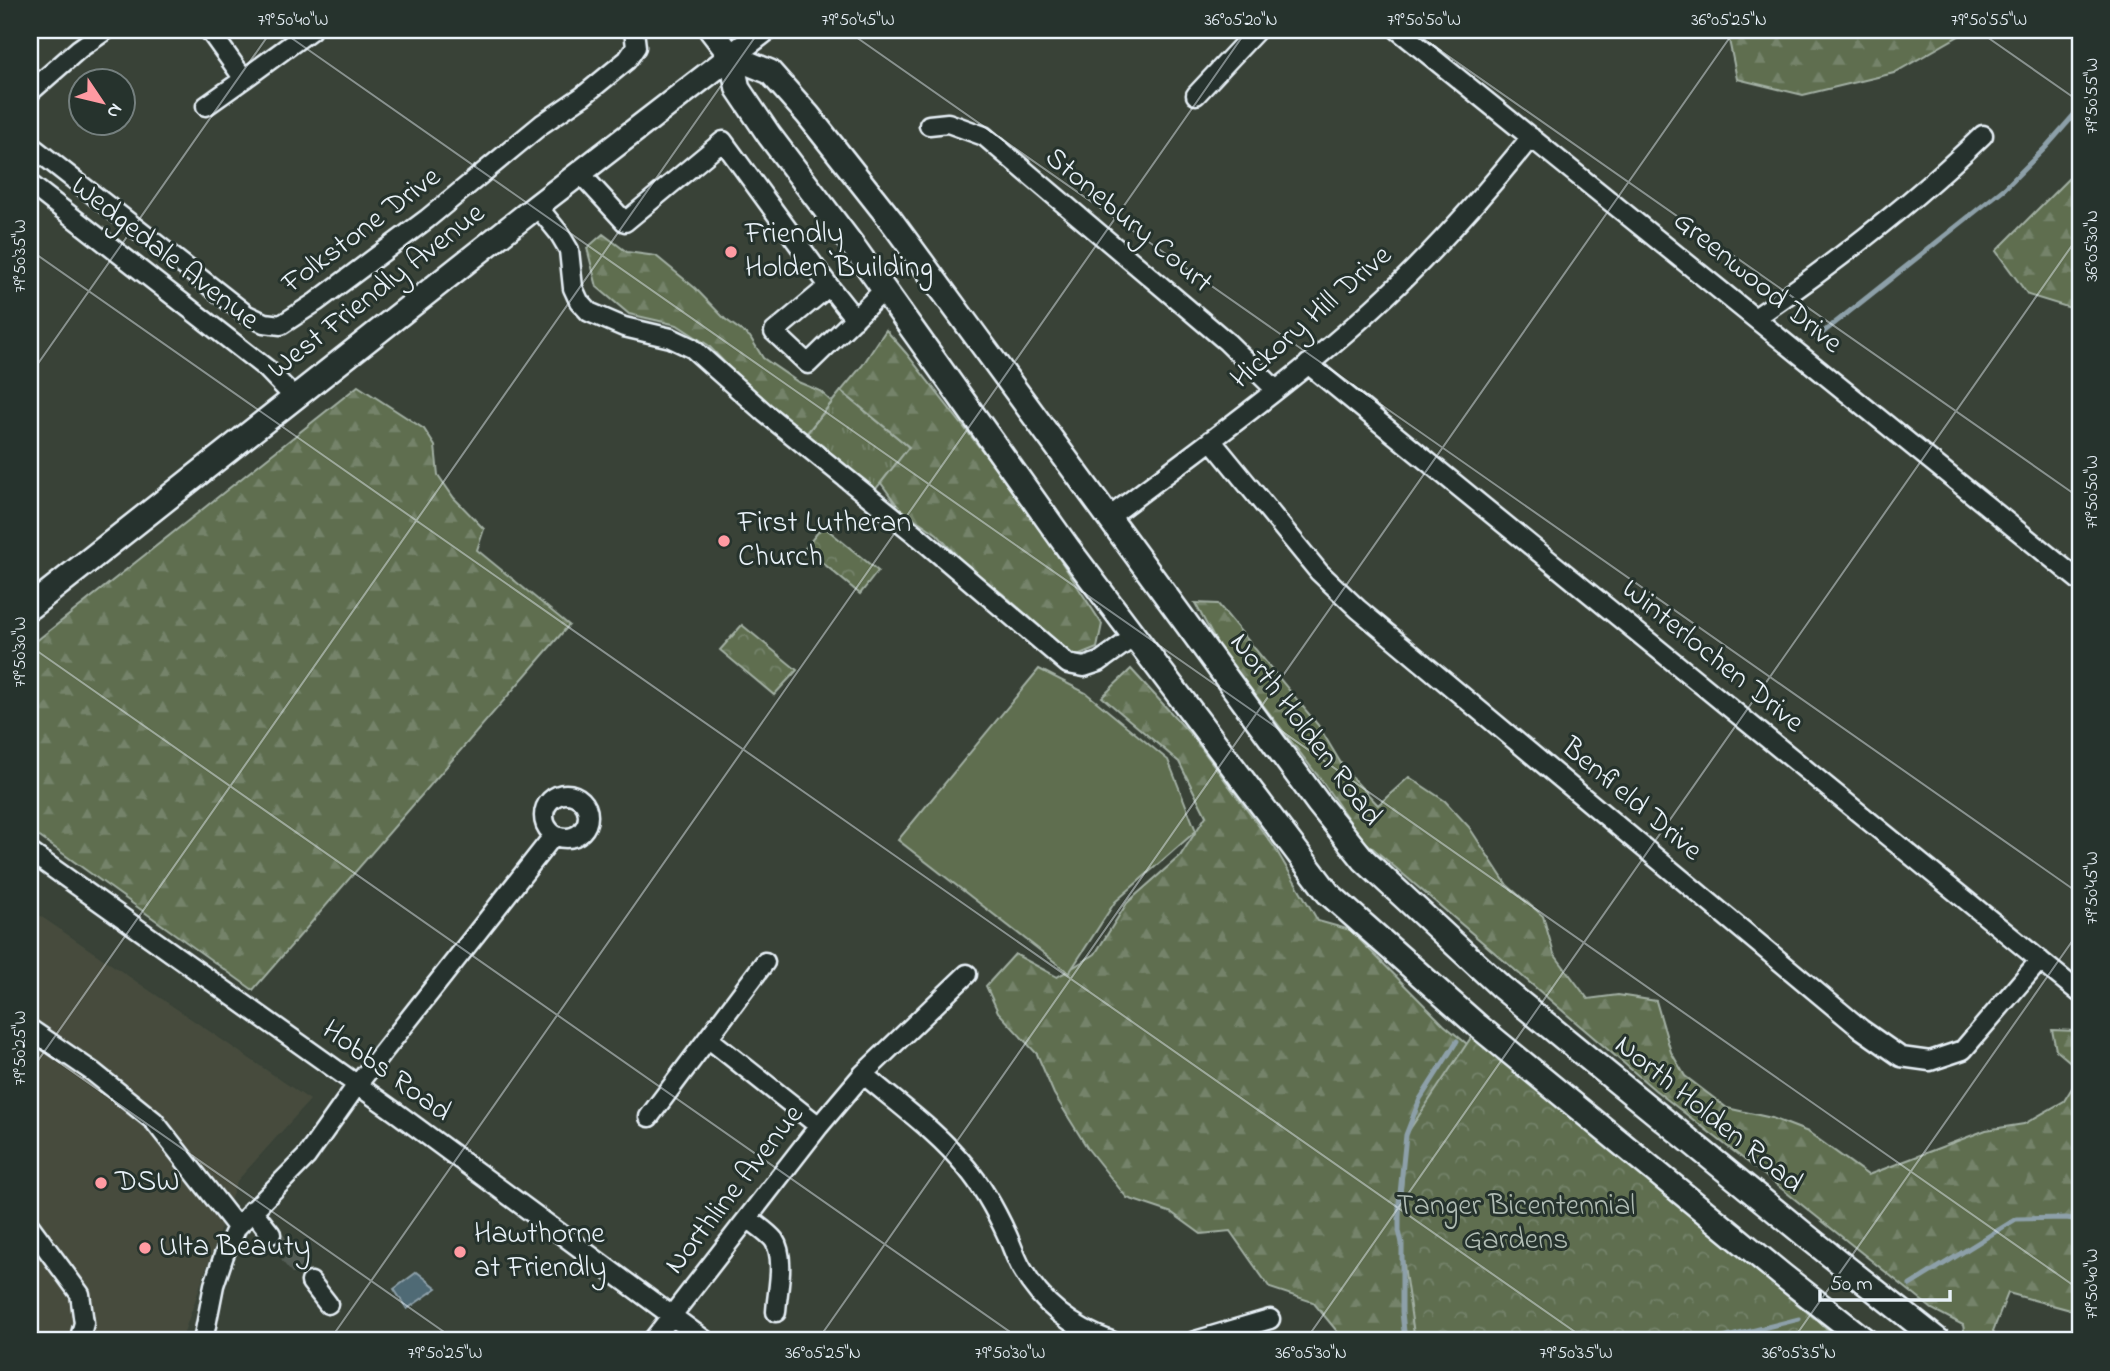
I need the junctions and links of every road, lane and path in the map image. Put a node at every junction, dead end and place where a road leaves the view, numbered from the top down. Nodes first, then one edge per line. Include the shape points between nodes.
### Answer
1 (106, 30) edge
2 (209, 30) edge
3 (311, 30) edge
4 (634, 30) edge
5 (711, 30) edge
6 (765, 30) edge
7 (1257, 30) edge
8 (1398, 30) edge
9 (732, 56) junction
10 (244, 79) junction
11 (30, 92) edge
12 (1196, 95) dead end
13 (206, 106) dead end
14 (929, 125) dead end
15 (1983, 135) dead end
16 (1531, 137) junction
17 (30, 145) edge
18 (580, 173) junction
19 (30, 184) edge
20 (537, 206) junction
21 (829, 286) junction
22 (884, 290) junction
23 (1755, 318) junction
24 (855, 319) junction
25 (1308, 364) junction
26 (1275, 389) junction
27 (294, 397) junction
28 (1212, 440) junction
29 (1108, 518) junction
30 (2080, 581) edge
31 (30, 607) edge
32 (1135, 636) junction
33 (554, 835) dead end
34 (30, 852) edge
35 (2040, 960) junction
36 (765, 962) dead end
37 (967, 974) dead end
38 (2080, 993) edge
39 (30, 1029) edge
40 (709, 1039) junction
41 (863, 1074) junction
42 (357, 1085) junction
43 (649, 1117) dead end
44 (818, 1126) junction
45 (252, 1210) junction
46 (748, 1219) junction
47 (30, 1226) edge
48 (237, 1227) junction
49 (271, 1234) tunnel mouth
50 (311, 1282) tunnel mouth
51 (328, 1304) dead end
52 (776, 1312) dead end
53 (673, 1317) junction
54 (1270, 1319) dead end
55 (79, 1341) edge
56 (203, 1341) edge
57 (652, 1341) edge
58 (706, 1341) edge
59 (1111, 1341) edge
60 (1195, 1341) edge
61 (1866, 1341) edge
62 (1939, 1341) edge

1 - 11 street
2 - 10 street
3 - 10 street
4 - 17 street, Folkstone Drive via 636,47 627,60 427,219 281,325 247,315
5 - 9 main road, North Holden Road
6 - 9 main road, West Friendly Avenue
7 - 12 street
8 - 16 street, Greenwood Drive
9 - 18 main road, West Friendly Avenue
9 - 22 main road, North Holden Road via 738,89
9 - 29 main road, North Holden Road via 770,72 808,115 890,219
10 - 13 street
14 - 26 street, Stonebury Court via 948,123 984,136 1227,342
15 - 23 street via 1939,178 1814,278
16 - 23 street, Greenwood Drive
16 - 25 street, Hickory Hill Drive via 1399,284
18 - 20 main road, West Friendly Avenue
18 - 21 street via 625,222 723,141
19 - 27 street, Wedgedale Avenue via 267,369
20 - 27 main road, West Friendly Avenue
20 - 32 street via 569,250 573,288 589,312 692,348 1068,664 1084,667 1099,662
21 - 24 street
21 - 24 street via 774,332 808,364
22 - 24 street
22 - 32 main road, North Holden Road
23 - 30 street, Greenwood Drive
25 - 26 street, Hickory Hill Drive
25 - 35 street, Winterlochen Drive
26 - 28 street, Hickory Hill Drive
27 - 31 main road, West Friendly Avenue
28 - 29 street, Hickory Hill Drive
28 - 35 street, Benfield Drive via 1319,572 1358,609 1901,1058 1930,1061 1963,1050
29 - 62 main road, North Holden Road via 1364,859 1502,987
32 - 61 main road, North Holden Road via 1328,893 1478,1027
33 - 42 street
34 - 42 street, Hobbs Road
35 - 38 street, Winterlochen Drive
36 - 40 street
37 - 41 street, Northline Avenue
39 - 48 street via 154,1121
40 - 43 street
40 - 44 street
41 - 44 street, Northline Avenue
41 - 59 street via 967,1168 990,1200 1020,1267 1043,1298 1082,1329
42 - 45 street via 306,1157
42 - 53 street, Hobbs Road
44 - 46 street, Northline Avenue
45 - 48 street
45 - 49 street
46 - 52 street via 774,1240 777,1249
46 - 53 street, Northline Avenue
47 - 55 street via 80,1294 84,1323
48 - 56 street via 215,1285
50 - 51 street
53 - 57 street, Northline Avenue
53 - 58 street, Hobbs Road
54 - 60 street

